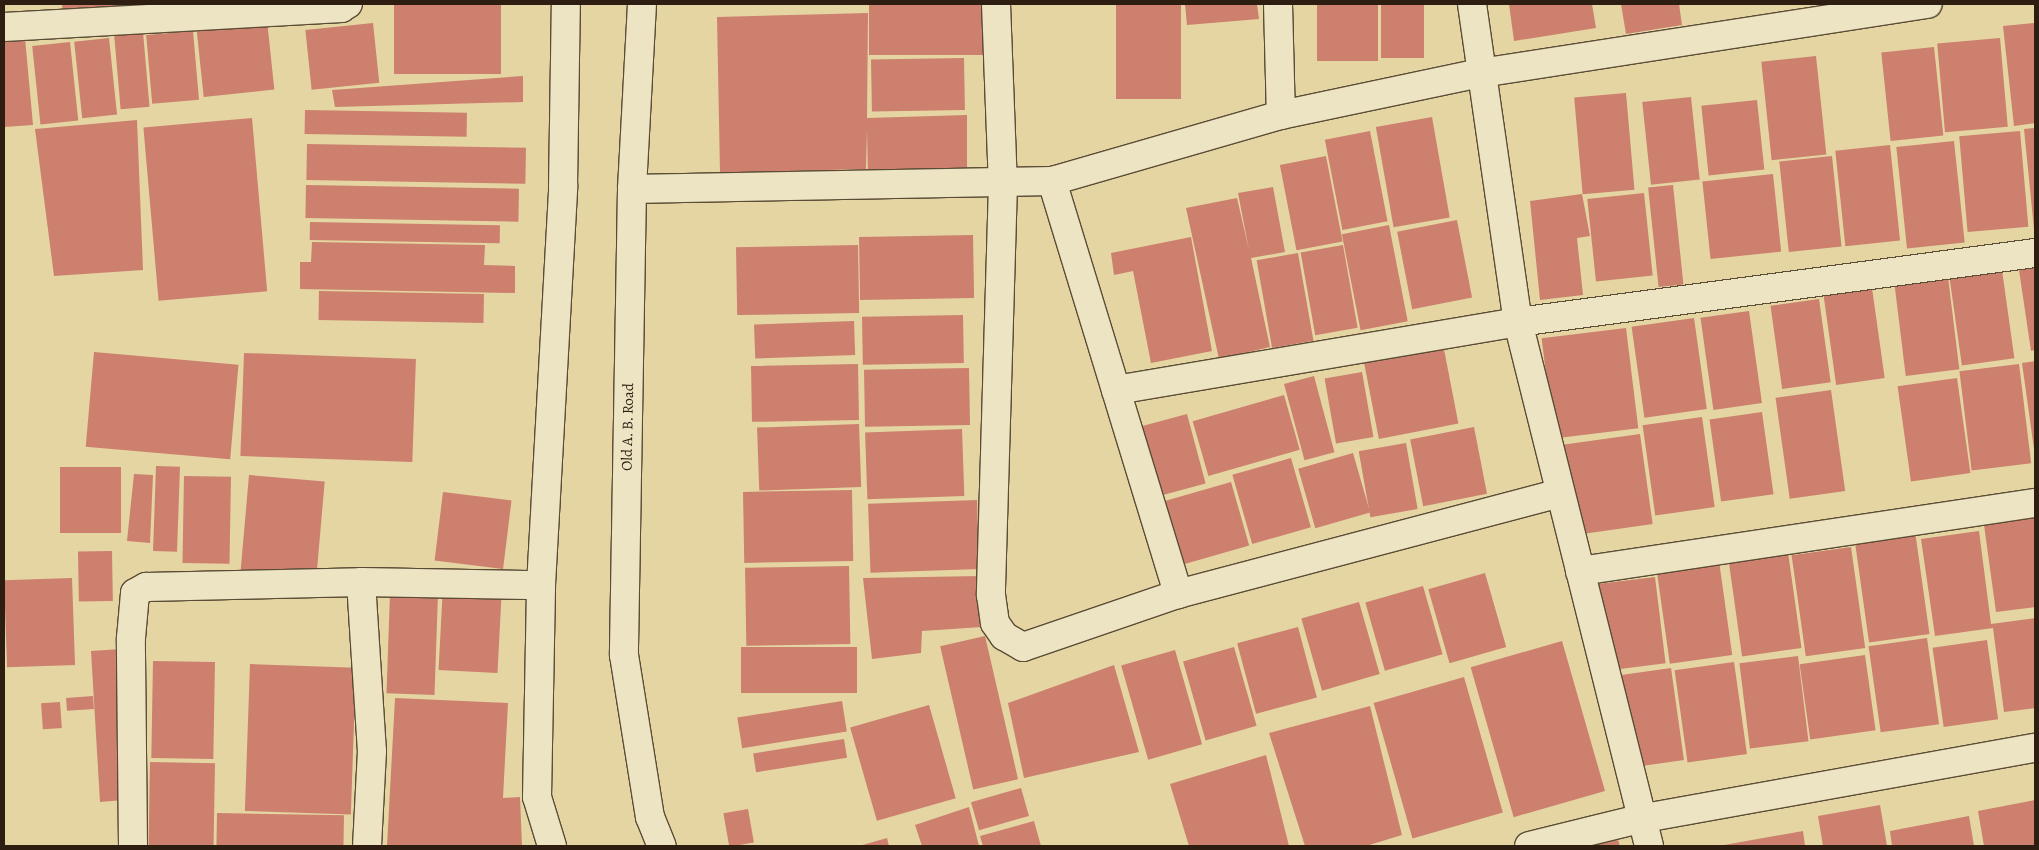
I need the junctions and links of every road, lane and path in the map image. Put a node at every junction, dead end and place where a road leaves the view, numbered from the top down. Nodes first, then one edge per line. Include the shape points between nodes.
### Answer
1 (348, 4) edge
2 (566, 4) edge
3 (642, 4) edge
4 (996, 4) edge
5 (1278, 4) edge
6 (1472, 4) edge
7 (1928, 4) edge
8 (4, 27) edge
9 (1481, 72) junction
10 (1281, 115) junction
11 (1052, 181) junction
12 (1003, 184) junction
13 (632, 189) junction
14 (2035, 253) edge
15 (1518, 322) junction
16 (1116, 390) junction
17 (1559, 494) junction
18 (2035, 503) edge
19 (1580, 572) junction
20 (361, 582) junction
21 (541, 584) junction
22 (1178, 594) junction
23 (2035, 748) edge
24 (1639, 819) junction
25 (133, 846) edge
26 (366, 846) edge
27 (552, 846) edge
28 (662, 846) edge
29 (1529, 846) edge
30 (1649, 846) edge

1 - 8 street via 340,8
2 - 21 street via 563,186
3 - 13 street, Old A. B. Road
4 - 12 street
5 - 10 street
6 - 9 street
7 - 9 street
9 - 10 street
9 - 15 street
10 - 11 street
11 - 12 street
11 - 16 street
12 - 13 street
12 - 22 street via 992,595 995,624 1004,636 1023,647
13 - 28 street, Old A. B. Road via 624,655 650,817
14 - 15 street
15 - 16 street
15 - 17 street
16 - 22 street
17 - 19 street
17 - 22 street
18 - 19 street
19 - 24 street
20 - 21 street
20 - 25 street via 146,587 135,593 131,638
20 - 26 street via 372,751
21 - 27 street via 538,797
23 - 24 street
24 - 29 street
24 - 30 street

